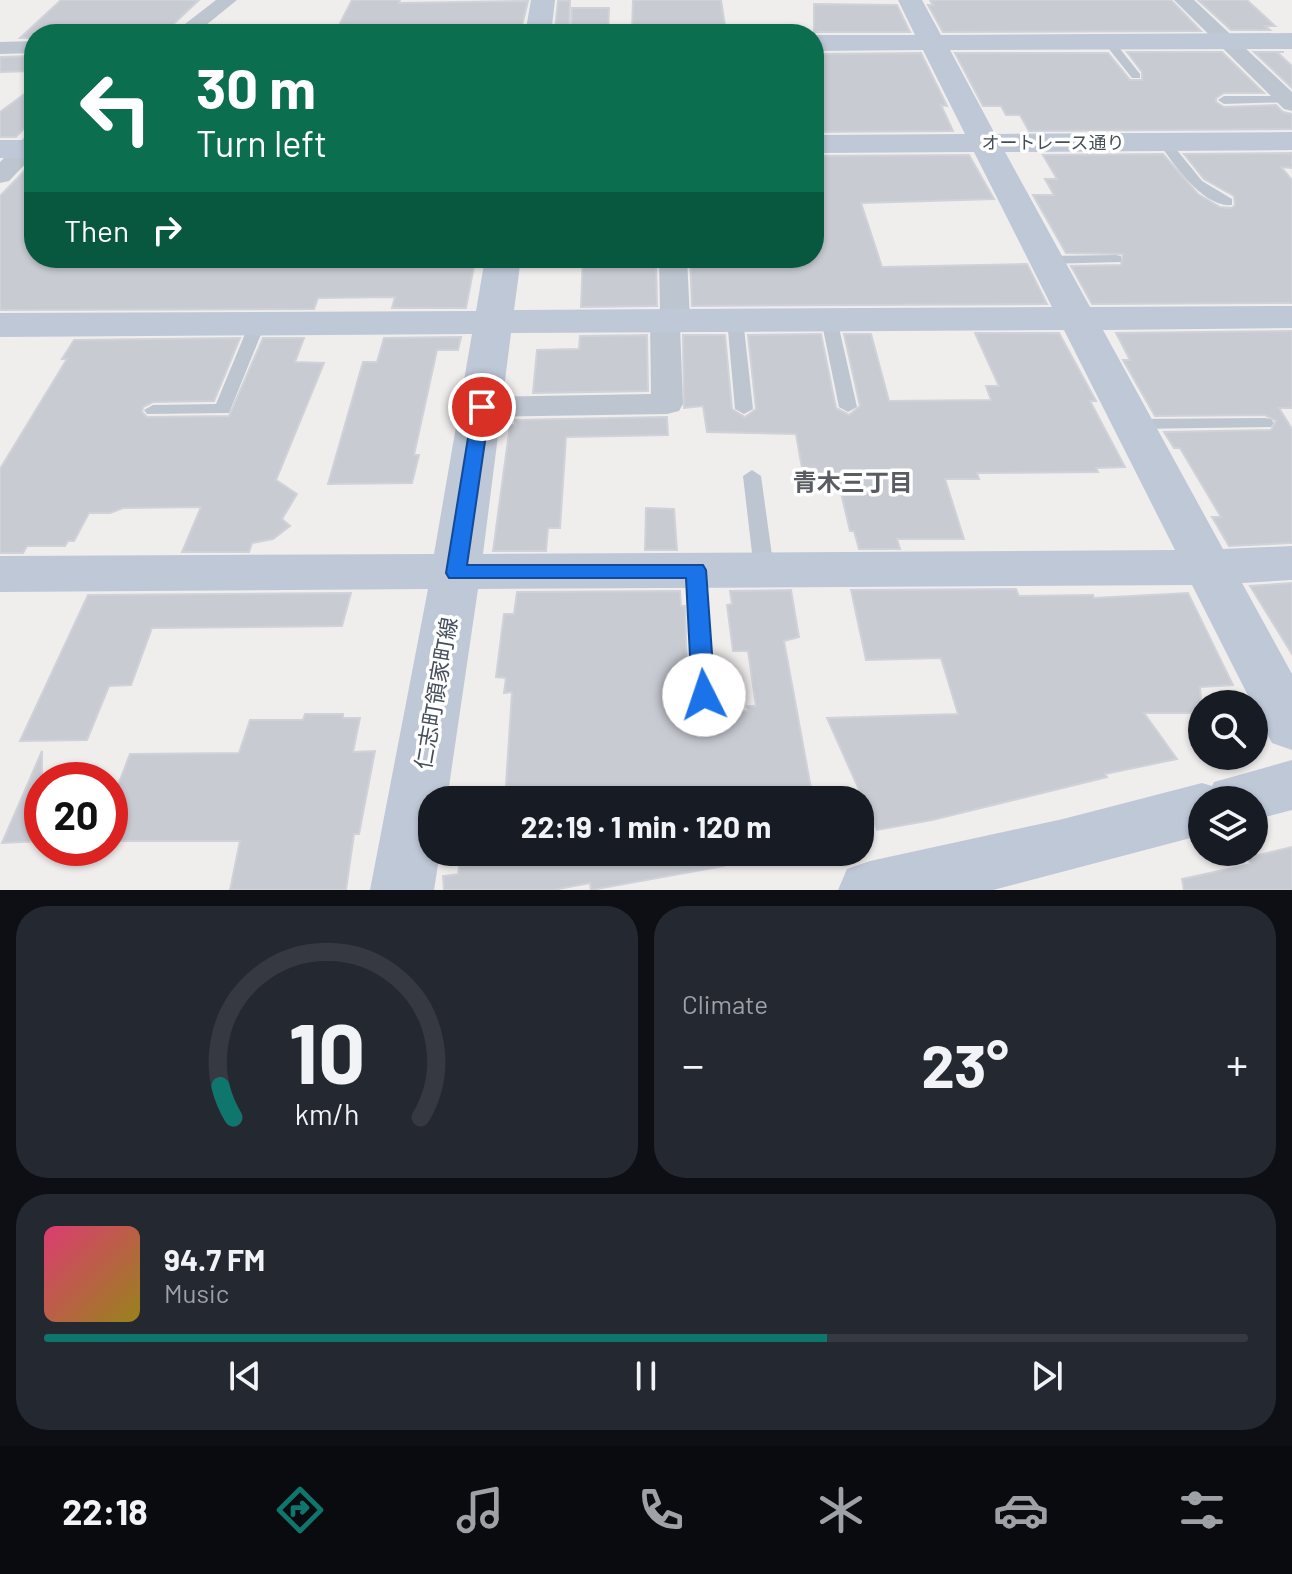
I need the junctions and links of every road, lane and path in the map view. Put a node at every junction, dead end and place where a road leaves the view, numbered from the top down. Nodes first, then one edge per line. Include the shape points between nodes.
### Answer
1 (228, 0) edge
2 (543, 0) edge
3 (910, 0) edge
4 (1183, 0) edge
5 (196, 24) edge
6 (539, 24) edge
7 (1292, 41) edge
8 (1109, 42) junction
9 (1226, 42) junction
10 (824, 43) edge
11 (932, 43) junction
12 (24, 47) edge
13 (0, 48) edge
14 (1136, 76) dead end
15 (1224, 100) dead end
16 (1290, 102) edge
17 (1292, 141) edge
18 (1164, 142) junction
19 (984, 143) junction
20 (824, 144) edge
21 (23, 147) edge
22 (0, 176) edge
23 (1227, 202) dead end
24 (1116, 259) dead end
25 (1045, 260) junction
26 (501, 268) edge
27 (673, 268) edge
28 (1075, 317) junction
29 (1292, 317) edge
30 (670, 319) junction
31 (735, 319) junction
32 (829, 319) junction
33 (493, 321) junction
34 (258, 322) junction
35 (0, 325) edge
36 (482, 407) junction
37 (848, 407) dead end
38 (744, 409) dead end
39 (153, 410) dead end
40 (1265, 423) dead end
41 (1132, 424) junction
42 (752, 476) dead end
43 (1292, 563) edge
44 (1207, 567) junction
45 (696, 570) junction
46 (764, 570) junction
47 (456, 573) junction
48 (0, 574) edge
49 (704, 695) dead end
50 (1292, 727) edge
51 (1292, 785) edge
52 (1268, 791) edge
53 (1188, 813) edge
54 (402, 890) edge
55 (870, 890) edge

1 - 5 street
2 - 6 street
3 - 11 street
4 - 9 street
7 - 9 street
8 - 9 street
8 - 11 street
8 - 14 lane
9 - 16 street
10 - 11 street
11 - 19 street
12 - 13 street
15 - 16 lane
17 - 18 street, オートレース通り
18 - 19 street, オートレース通り
18 - 23 lane via 1197,184
19 - 20 street, オートレース通り
19 - 25 street
21 - 22 street
24 - 25 lane
25 - 28 street
26 - 33 street, 仁志町領家町線
27 - 30 street
28 - 29 street
28 - 32 street
28 - 41 street
30 - 31 street
30 - 33 street
30 - 36 street via 667,404
31 - 32 street
31 - 38 lane
32 - 37 lane
33 - 34 street
33 - 36 street, 仁志町領家町線
34 - 35 street
34 - 39 lane via 223,409
36 - 47 street, 仁志町領家町線
40 - 41 lane
41 - 44 street
42 - 46 lane
43 - 44 street
44 - 46 street
44 - 50 street
45 - 46 street
45 - 47 street
45 - 49 lane
47 - 48 street
47 - 54 street, 仁志町領家町線
51 - 52 street
53 - 55 street

